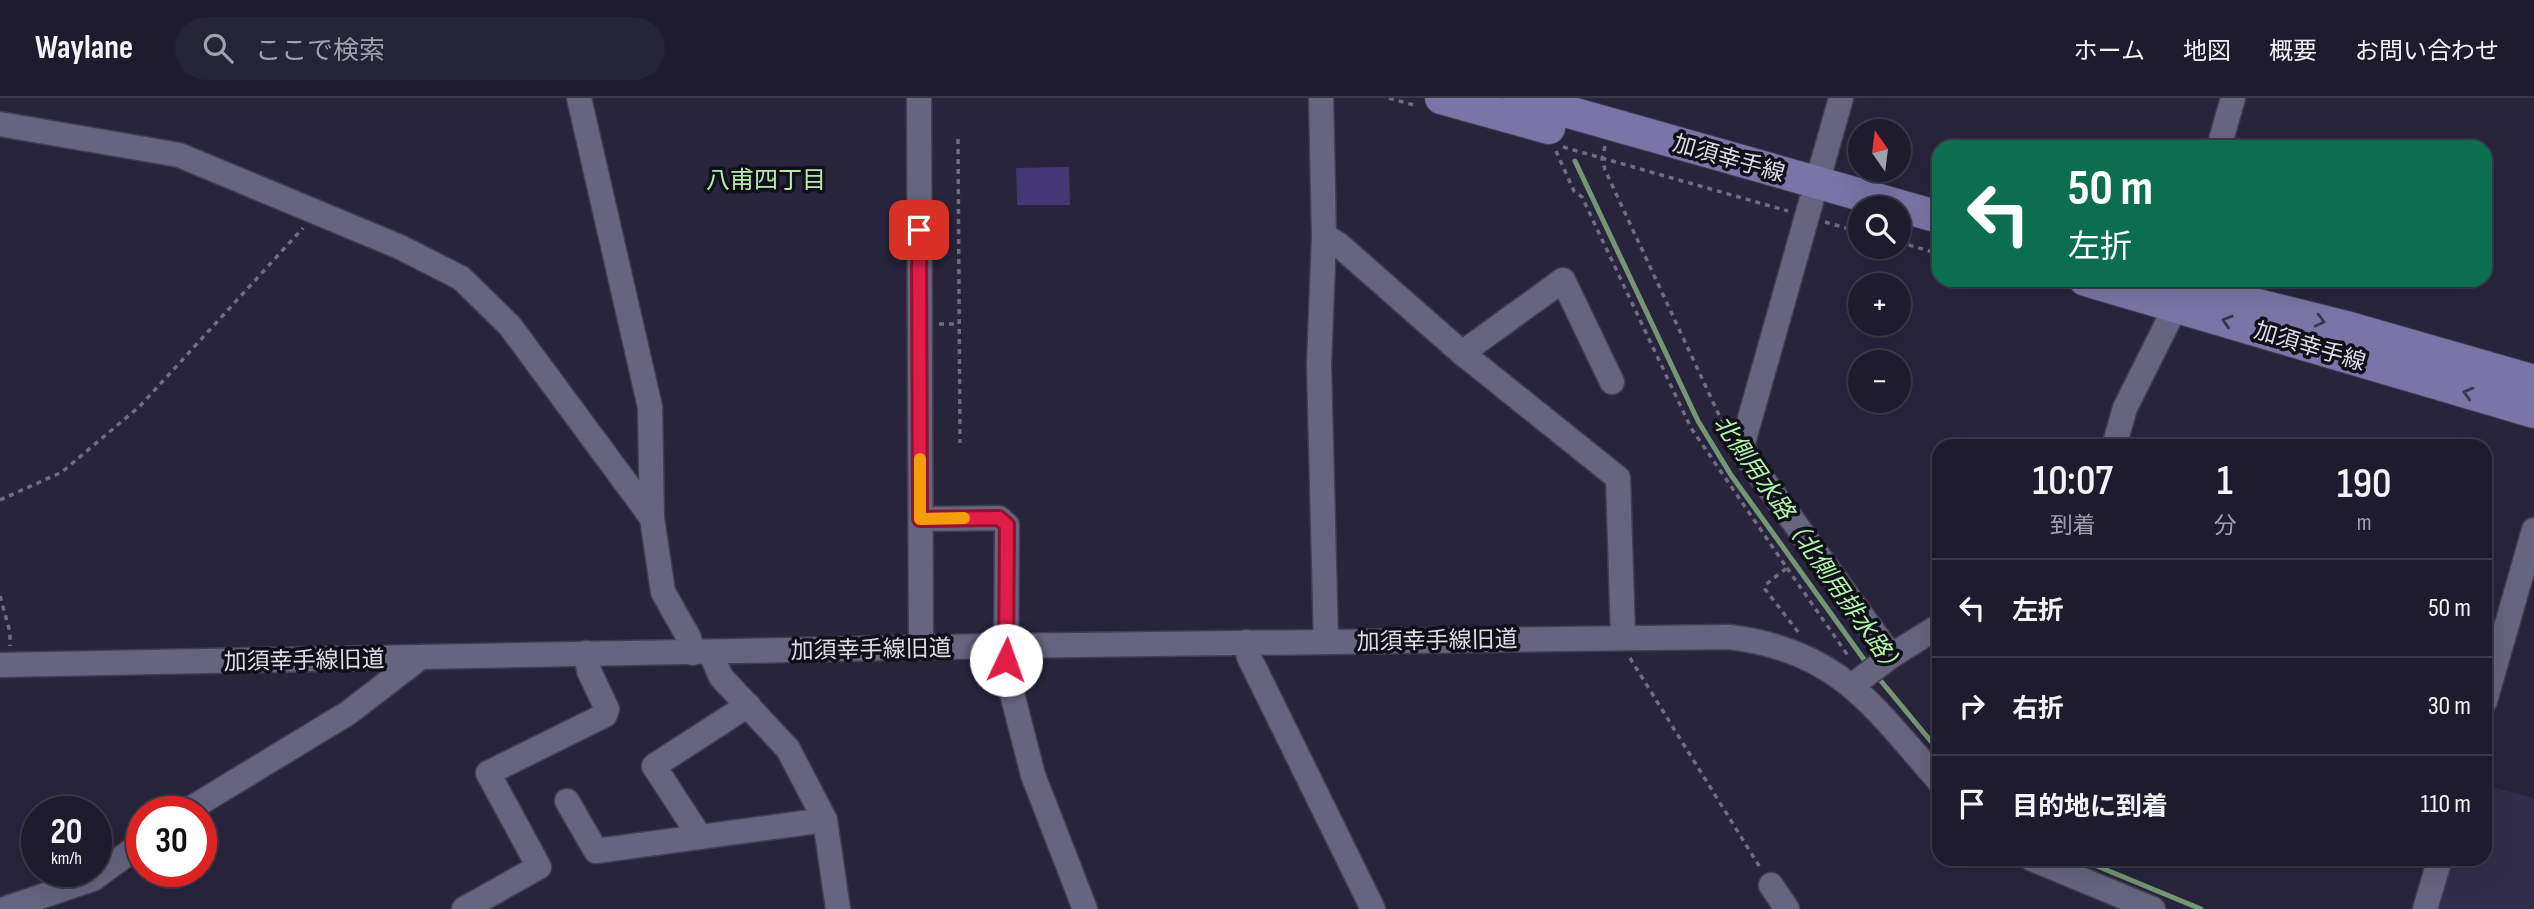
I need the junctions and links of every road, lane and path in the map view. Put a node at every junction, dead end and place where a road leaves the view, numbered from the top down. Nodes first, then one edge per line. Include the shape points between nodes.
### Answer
1 (579, 98) edge
2 (919, 98) edge
3 (1321, 98) edge
4 (1441, 98) edge
5 (1519, 98) edge
6 (1841, 98) edge
7 (2233, 98) edge
8 (0, 124) edge
9 (958, 139) dead end
10 (2221, 140) edge
11 (1556, 145) dead end
12 (1598, 152) junction
13 (1810, 204) junction
14 (316, 211) junction
15 (1848, 213) edge
16 (1932, 216) edge
17 (1848, 225) edge
18 (1911, 230) edge
19 (1324, 236) junction
20 (1932, 236) edge
21 (1911, 246) edge
22 (1932, 252) edge
23 (2174, 288) edge
24 (933, 324) dead end
25 (958, 324) junction
26 (1462, 353) junction
27 (2534, 381) edge
28 (1612, 382) dead end
29 (2534, 412) edge
30 (2116, 439) edge
31 (960, 443) dead end
32 (1743, 443) junction
33 (0, 500) edge
34 (652, 518) junction
35 (920, 519) junction
36 (2534, 530) edge
37 (1787, 568) junction
38 (0, 596) edge
39 (1932, 630) edge
40 (1623, 636) junction
41 (1246, 642) junction
42 (1326, 642) junction
43 (1008, 646) junction
44 (921, 648) junction
45 (1794, 652) junction
46 (586, 653) junction
47 (702, 653) junction
48 (421, 657) junction
49 (4, 665) edge
50 (1867, 668) junction
51 (2492, 677) edge
52 (748, 705) junction
53 (1932, 771) edge
54 (211, 796) edge
55 (567, 801) dead end
56 (825, 820) junction
57 (699, 837) junction
58 (126, 855) edge
59 (2049, 866) edge
60 (2438, 866) edge
61 (1771, 885) joint
62 (489, 902) edge
63 (4, 909) edge
64 (464, 909) edge
65 (838, 909) edge
66 (1085, 909) edge
67 (1373, 909) edge
68 (1787, 909) edge
69 (2153, 909) edge
70 (2426, 909) edge

1 - 34 street via 650,407
2 - 35 street
3 - 19 street
4 - 12 main road, 加須幸手線
5 - 13 main road, 加須幸手線
6 - 13 street
7 - 10 street
8 - 14 street via 179,155
9 - 25 path
11 - 37 path via 1559,162 1582,197 1691,428
12 - 13 main road, 加須幸手線
12 - 13 path
12 - 32 path via 1729,437
13 - 15 main road, 加須幸手線
13 - 16 main road, 加須幸手線
13 - 17 path
13 - 32 street
14 - 33 path via 140,406 62,472
14 - 34 street via 469,283 510,326
18 - 20 main road
19 - 26 street
19 - 42 street via 1318,365
21 - 22 path
23 -> 27 main road, 加須幸手線 via 2346,327
29 -> 23 main road, 加須幸手線
23 - 30 street
24 - 25 path
25 - 31 path
26 - 28 street via 1563,280
26 - 40 street via 1619,478
32 - 50 street via 1746,456
34 - 47 street via 663,592
35 - 43 street via 999,518 1007,525
35 - 44 street
36 - 51 street
37 - 45 path via 1765,585 1797,628
37 - 50 path
38 - 49 path via 10,632
39 - 50 street
40 - 42 street, 加須幸手線旧道
40 - 45 street, 加須幸手線旧道 via 1729,636
40 - 61 path via 1627,653
41 - 42 street, 加須幸手線旧道
41 - 43 street, 加須幸手線旧道
41 - 67 street via 1249,657
43 - 44 street, 加須幸手線旧道
43 - 66 street via 1006,670 1033,775
44 - 47 street, 加須幸手線旧道
45 - 50 street, 加須幸手線旧道
46 - 47 street, 加須幸手線旧道
46 - 48 street, 加須幸手線旧道
46 - 62 street via 589,671 607,709 605,715 488,772 539,867
47 - 52 street
48 - 49 street, 加須幸手線旧道
48 - 54 street via 348,712
50 - 53 street, 加須幸手線旧道
52 - 56 street via 788,749
52 - 57 street via 654,766
55 - 57 street via 596,851
56 - 57 street
56 - 65 street
58 - 63 street via 93,879
59 - 69 street
60 - 70 street
61 - 68 street
62 - 64 street

